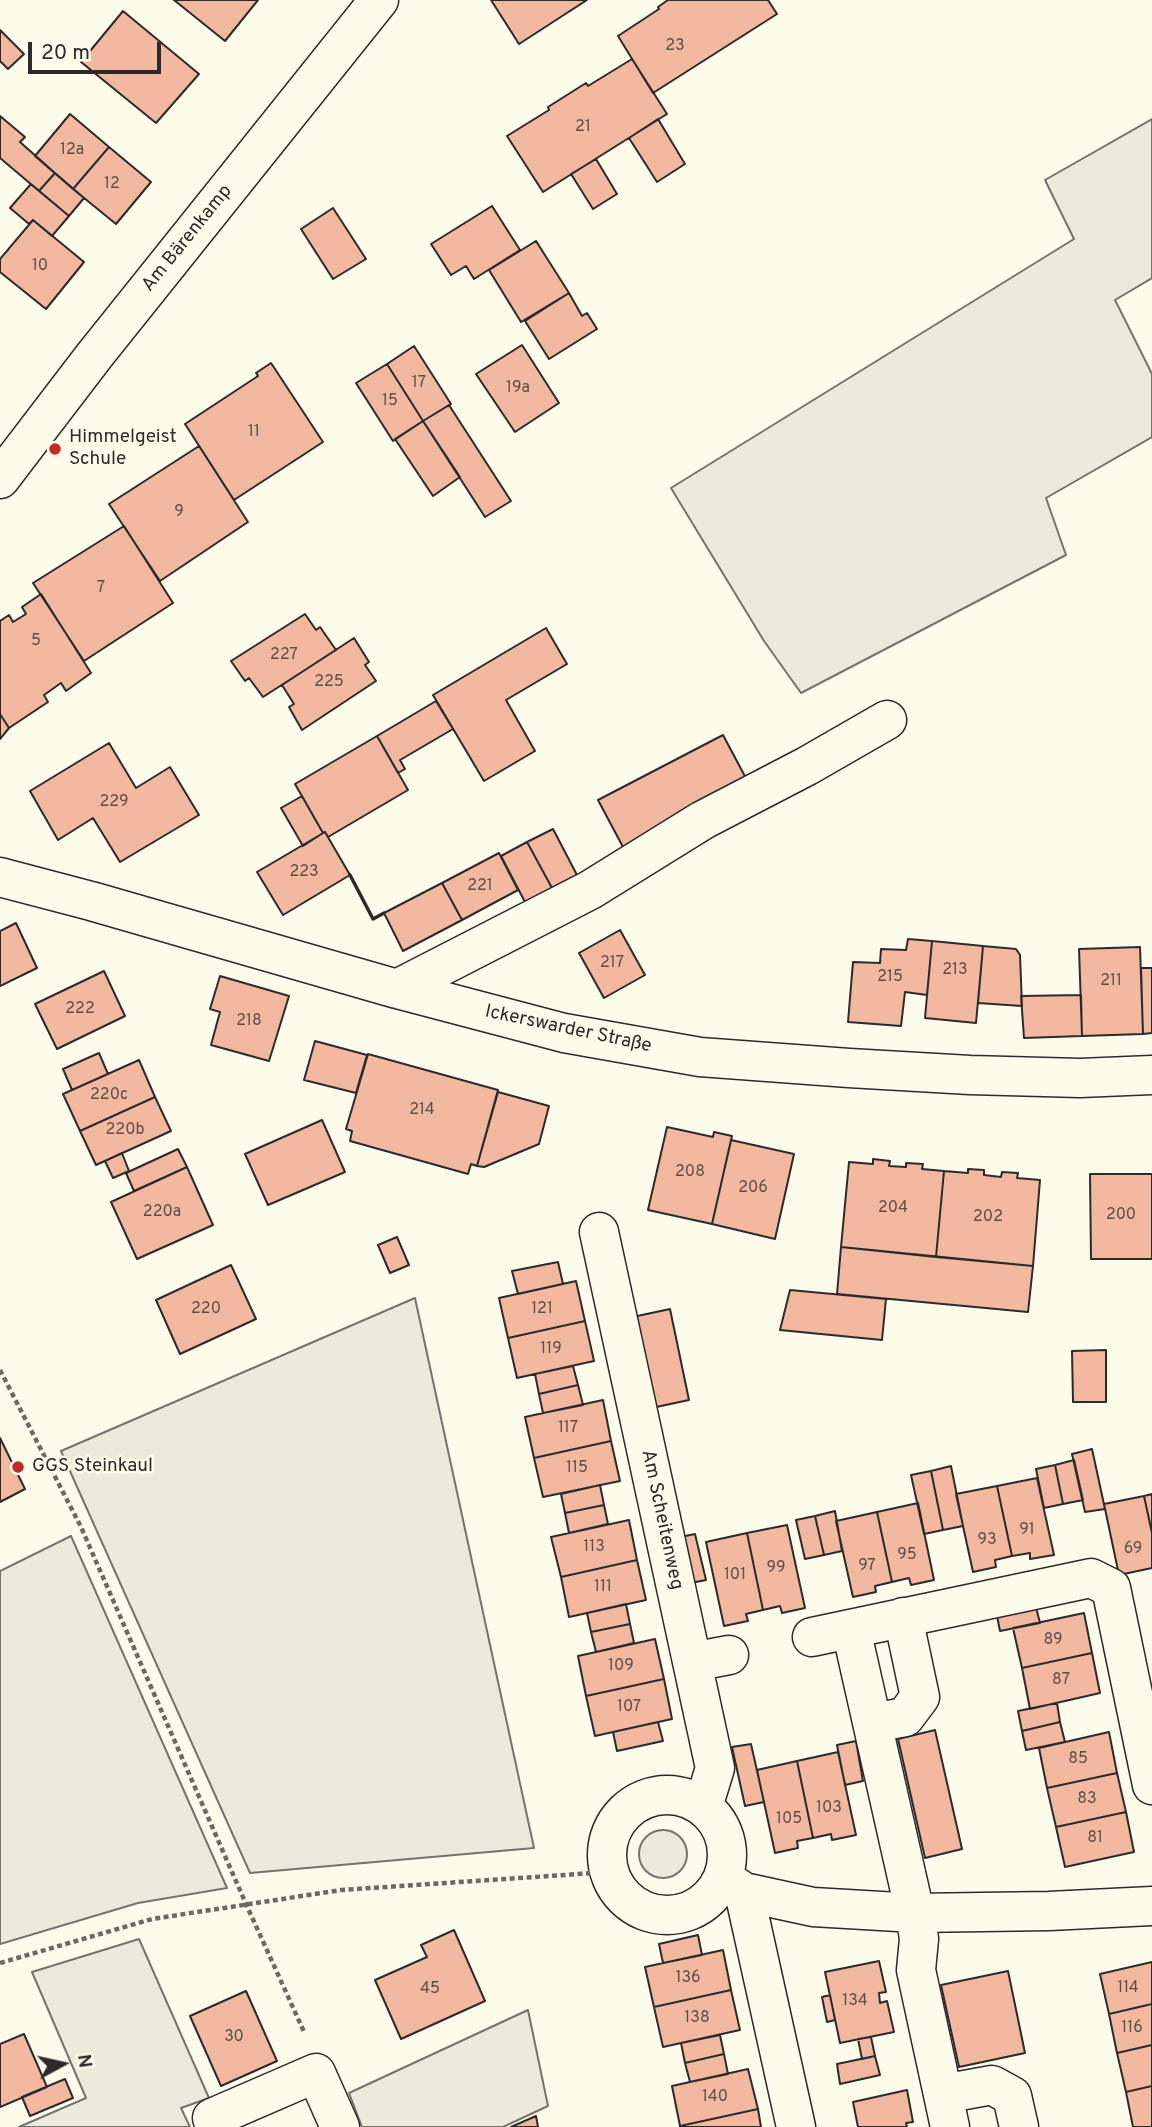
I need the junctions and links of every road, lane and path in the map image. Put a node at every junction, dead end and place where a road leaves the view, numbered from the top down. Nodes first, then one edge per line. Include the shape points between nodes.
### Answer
1 (379, 0) edge
2 (0, 478) edge
3 (887, 720) dead end
4 (0, 877) edge
5 (397, 989) junction
6 (1152, 1075) edge
7 (599, 1232) dead end
8 (0, 1370) edge
9 (903, 1617) junction
10 (851, 1629) junction
11 (812, 1637) dead end
12 (729, 1655) dead end
13 (692, 1662) junction
14 (873, 1723) junction
15 (1152, 1786) edge
16 (703, 1807) junction
17 (609, 1872) junction
18 (734, 1885) junction
19 (246, 1904) junction
20 (1152, 1906) edge
21 (915, 1913) junction
22 (0, 1963) edge
23 (316, 2073) junction
24 (946, 2110) edge
25 (216, 2127) edge
26 (340, 2127) edge
27 (796, 2127) edge
28 (1019, 2127) edge

1 - 2 street, Am Bärenkamp
3 - 5 street via 703,820 590,890
4 - 5 street, Ickerswarder Straße
5 - 6 street, Ickerswarder Straße via 564,1032 700,1056 970,1075
7 - 13 street, Am Scheitenweg
8 - 19 path via 81,1527
9 - 10 street
9 - 14 street via 920,1697 905,1717
9 - 15 street via 1091,1578 1111,1588
10 - 11 street
10 - 14 street
12 - 13 street
13 - 16 street, Am Scheitenweg via 715,1768
14 - 21 street
16 - 17 street via 676,1795 646,1798 633,1805 613,1828 608,1842
16 - 18 street via 724,1839
17 - 18 street via 614,1885 635,1907 663,1916 693,1910 716,1891
17 - 19 path via 341,1890
18 - 21 street via 813,1907
18 - 27 street
19 - 22 path via 152,1919
19 - 23 path via 313,2052
20 - 21 street
21 - 24 street via 919,1939 916,1970
23 - 25 street via 212,2118
23 - 26 street
24 - 28 street via 992,2085 1012,2096

